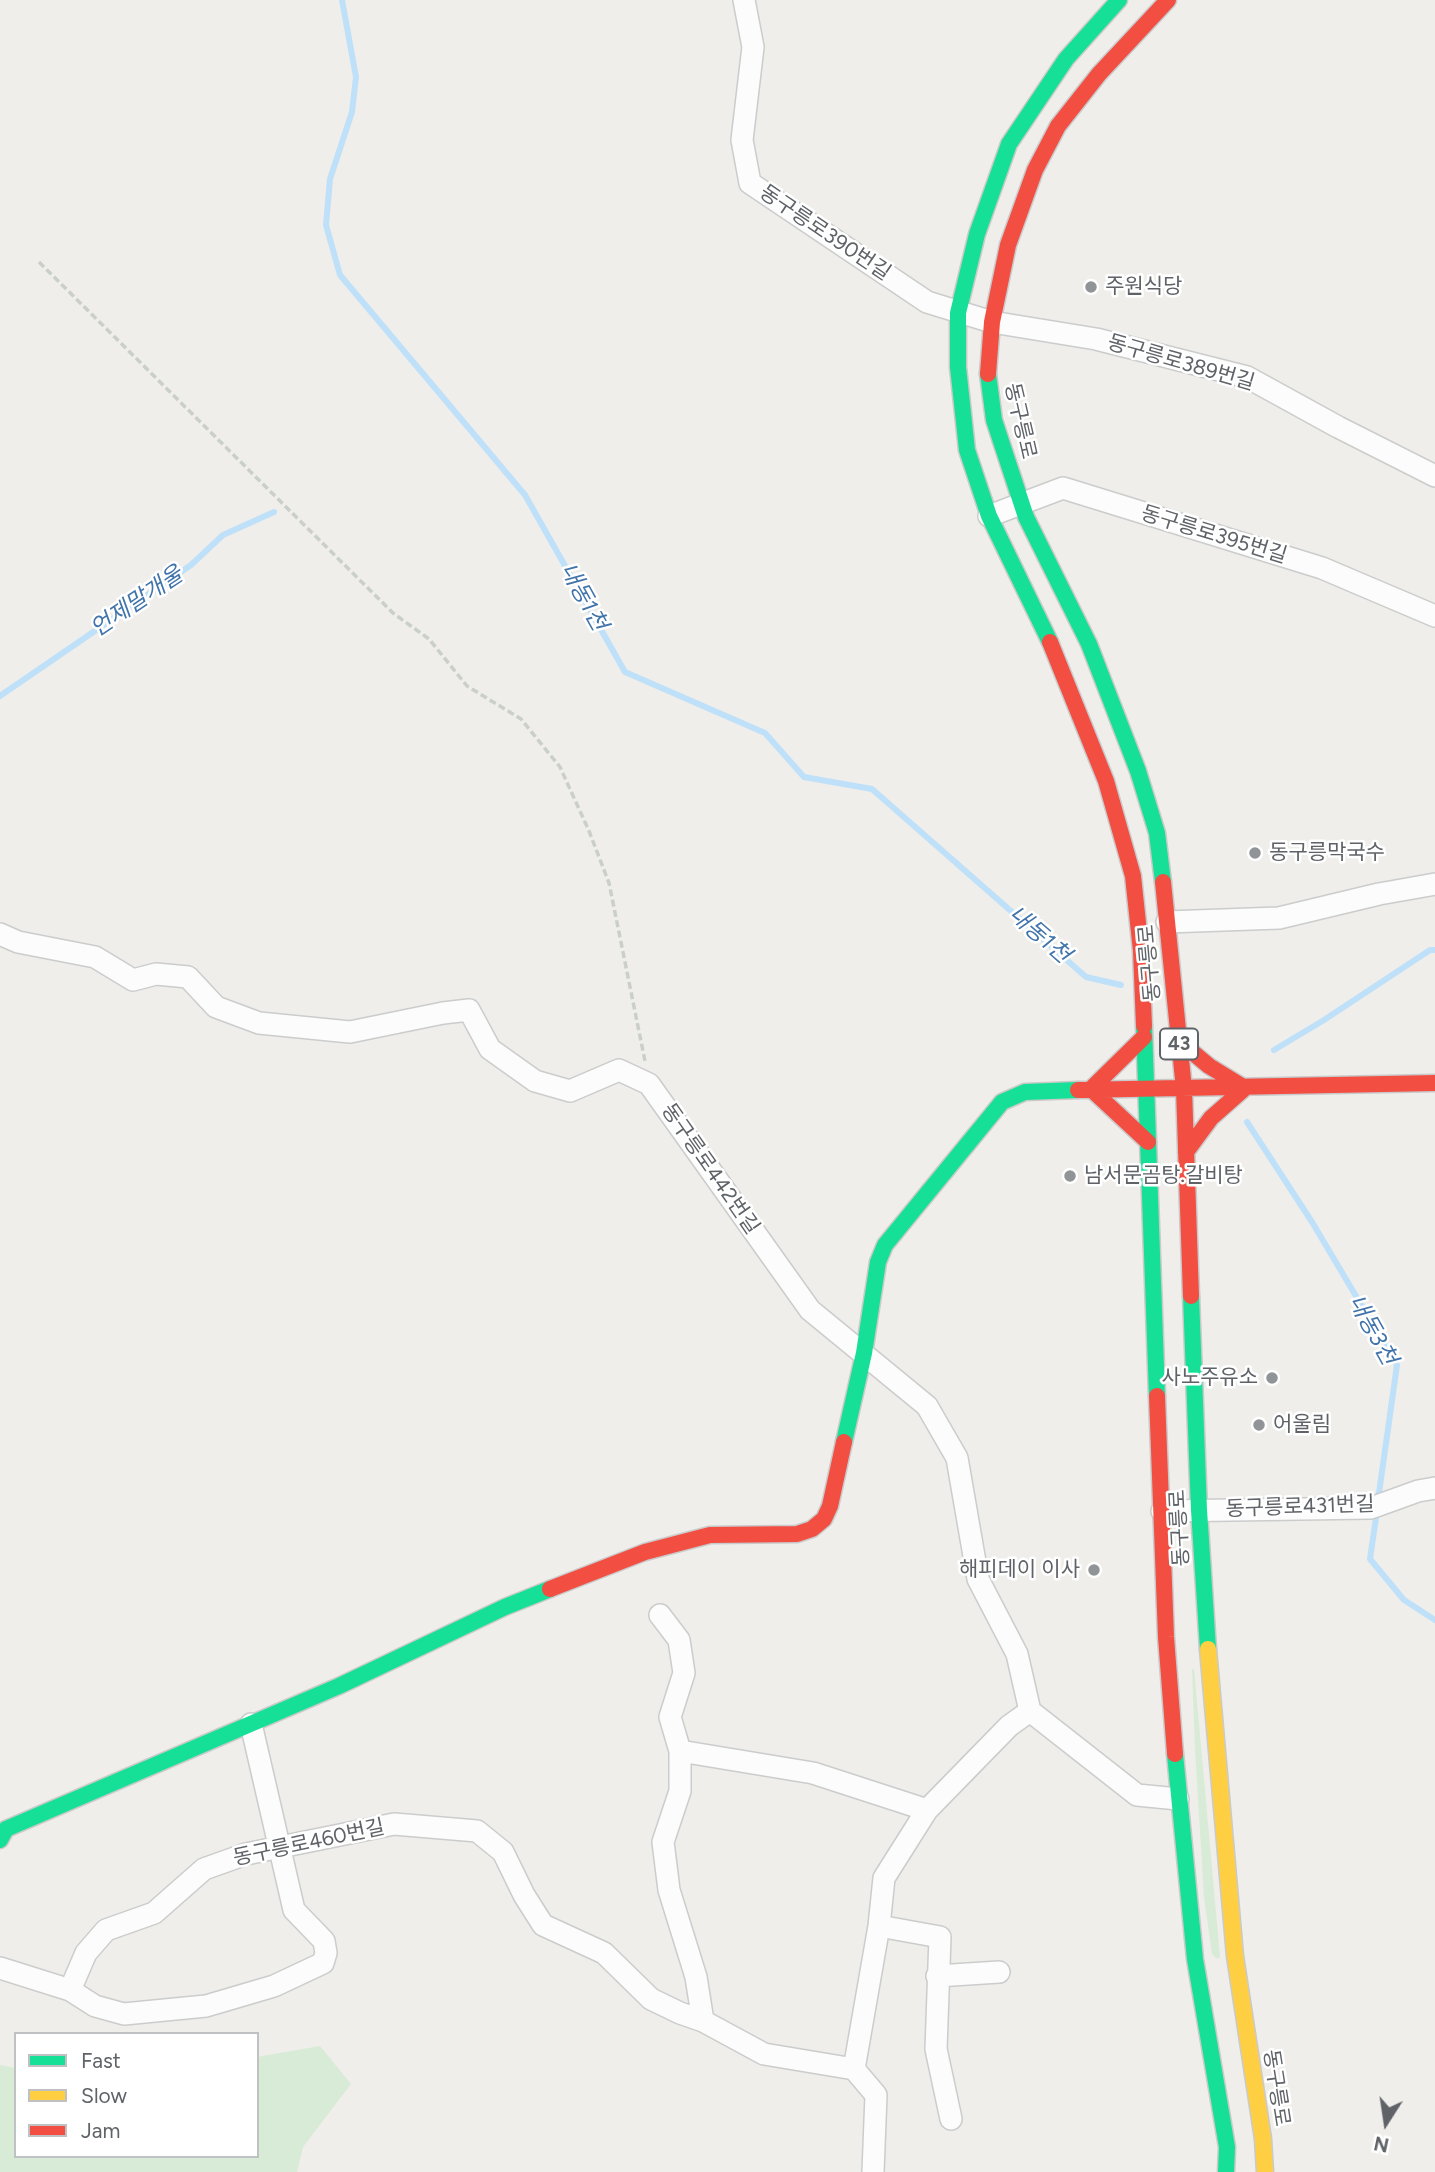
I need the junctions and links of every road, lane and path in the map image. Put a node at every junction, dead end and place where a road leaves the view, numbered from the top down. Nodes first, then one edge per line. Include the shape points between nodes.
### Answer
1 (744, 0) edge
2 (1119, 0) edge
3 (1168, 0) edge
4 (38, 262) dead end
5 (958, 313) junction
6 (992, 322) junction
7 (1435, 476) edge
8 (1022, 505) junction
9 (989, 516) junction
10 (1435, 616) edge
11 (1435, 884) edge
12 (1167, 922) junction
13 (0, 934) edge
14 (1144, 1037) junction
15 (1179, 1041) junction
16 (1435, 1083) edge
17 (649, 1084) junction
18 (1146, 1087) junction
19 (1245, 1087) junction
20 (1091, 1089) junction
21 (1184, 1089) junction
22 (1148, 1142) junction
23 (1186, 1152) junction
24 (864, 1353) junction
25 (1435, 1488) edge
26 (1199, 1510) junction
27 (1162, 1511) junction
28 (660, 1615) dead end
29 (1030, 1711) junction
30 (251, 1724) junction
31 (680, 1751) junction
32 (1178, 1799) junction
33 (927, 1810) junction
34 (0, 1840) edge
35 (278, 1848) junction
36 (879, 1926) junction
37 (0, 1968) edge
38 (999, 1972) dead end
39 (937, 1976) junction
40 (70, 1990) junction
41 (703, 2021) junction
42 (854, 2069) junction
43 (951, 2119) dead end
44 (873, 2172) edge
45 (1226, 2172) edge
46 (1265, 2172) edge

1 - 5 street, 동구릉로390번길 via 753,47 742,140 750,183 927,302
2 - 5 main road, 동구릉로 / 43 via 1066,59 1009,144 977,234
3 - 6 main road, 동구릉로 / 43 via 1058,126 1035,170 1008,245
4 - 17 path via 393,612 429,639 467,686 522,719 561,767 609,883
5 - 6 street, 동구릉로390번길
5 - 9 main road, 동구릉로 / 43 via 958,367 967,450
6 - 7 street, 동구릉로389번길 via 1096,339 1247,377
6 - 8 main road, 동구릉로 / 43 via 988,367 994,420
8 - 9 street, 동구릉로395번길
8 - 10 street, 동구릉로395번길 via 1063,488 1322,568
8 - 12 main road, 동구릉로 / 43 via 1089,644 1138,771 1157,834
9 - 14 main road, 동구릉로 / 43 via 1043,624 1109,793 1133,876
11 - 12 street via 1279,918
12 - 15 main road, 동구릉로 / 43
13 - 17 street, 동구릉로442번길 via 18,942 95,957 133,980 156,974 188,977 216,1007 259,1023 350,1032 469,1010 490,1049 535,1081 570,1091 619,1070
14 - 18 main road, 동구릉로 / 43
14 - 20 main road
15 - 19 main road
15 - 21 main road, 동구릉로 / 43
16 - 19 main road
17 - 24 street, 동구릉로442번길 via 810,1310
18 - 20 main road
18 - 21 main road
18 - 22 main road, 동구릉로 / 43
19 - 21 main road
19 - 23 main road via 1211,1118
20 - 22 main road
20 - 24 main road via 1025,1092 1002,1102 886,1245 878,1262
21 - 23 main road, 동구릉로 / 43
22 - 27 main road, 동구릉로 / 43
23 - 26 main road, 동구릉로 / 43
24 - 29 street, 동구릉로442번길 via 927,1406 957,1458 978,1579 1017,1654
24 - 30 main road via 830,1506 812,1529 797,1534 710,1535 646,1552 505,1607
25 - 26 street, 동구릉로431번길 via 1379,1505
26 - 27 street, 동구릉로431번길
26 - 46 main road, 동구릉로 / 43 via 1220,1818
27 - 32 main road, 동구릉로 / 43
28 - 31 street via 679,1640 684,1673 670,1717
29 - 32 street via 1137,1795
29 - 33 street via 1009,1726
30 - 34 main road via 6,1829
30 - 35 street
31 - 33 street via 813,1773
31 - 41 street via 680,1791 663,1842 669,1890 696,1977
32 - 45 main road, 동구릉로 / 43 via 1195,1959 1227,2147
33 - 36 street via 884,1878
35 - 40 street, 동구릉로460번길 via 204,1868 154,1913 106,1930 86,1952
35 - 40 street via 294,1910 324,1941 323,1963 274,1986 205,2006 124,2014 95,2006
35 - 41 street, 동구릉로460번길 via 394,1824 477,1831 503,1852 543,1925 604,1953 651,1998
36 - 39 street via 940,1937
36 - 42 street
37 - 40 street
38 - 39 street
39 - 43 street via 936,2049
41 - 42 street, 동구릉로460번길 via 764,2054
42 - 44 street via 876,2095

